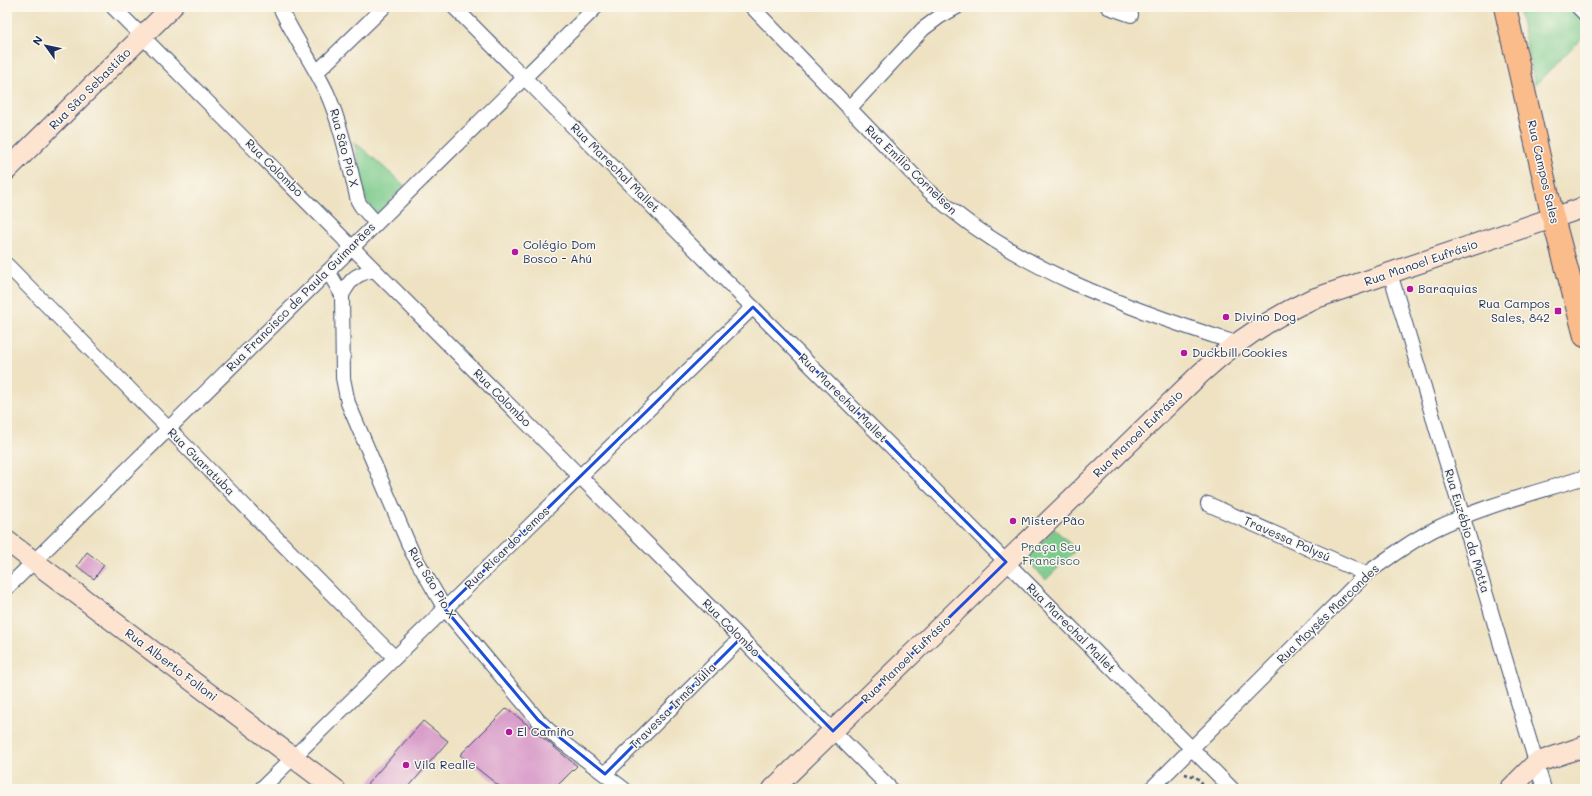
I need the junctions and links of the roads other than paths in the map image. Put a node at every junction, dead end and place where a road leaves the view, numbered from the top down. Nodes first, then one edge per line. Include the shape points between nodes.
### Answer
1 (113, 7) edge
2 (172, 7) edge
3 (280, 7) edge
4 (384, 7) edge
5 (454, 7) edge
6 (596, 7) edge
7 (752, 7) edge
8 (957, 7) edge
9 (1108, 7) edge
10 (1506, 7) edge
11 (1578, 7) edge
12 (1585, 14) edge
13 (1131, 15) dead end
14 (142, 36) junction
15 (317, 72) junction
16 (524, 77) junction
17 (849, 109) junction
18 (7, 170) edge
19 (1585, 207) edge
20 (1553, 218) junction
21 (376, 223) junction
22 (352, 247) junction
23 (7, 265) edge
24 (375, 270) junction
25 (328, 271) junction
26 (1390, 273) junction
27 (342, 295) junction
28 (753, 307) junction
29 (1585, 336) edge
30 (1236, 343) junction
31 (168, 429) junction
32 (580, 476) junction
33 (1585, 477) edge
34 (1208, 504) dead end
35 (1463, 516) junction
36 (7, 540) edge
37 (34, 561) junction
38 (1006, 562) junction
39 (1366, 574) junction
40 (7, 588) edge
41 (445, 609) junction
42 (741, 638) junction
43 (395, 658) junction
44 (833, 730) junction
45 (1585, 746) edge
46 (1191, 749) junction
47 (293, 757) junction
48 (1536, 763) junction
49 (605, 774) junction
50 (261, 789) edge
51 (335, 789) edge
52 (624, 789) edge
53 (773, 789) edge
54 (891, 789) edge
55 (1151, 789) edge
56 (1232, 789) edge
57 (1510, 789) edge
58 (1544, 789) edge

1 - 14 street, Rua Colombo
2 - 14 street, Rua São Sebastião
3 - 15 street, Rua São Pio X
4 - 15 street
5 - 16 street, Rua Marechal Mallet
6 - 16 street, Rua Francisco de Paula Guimarães
7 - 17 street, Rua Emílio Cornelsen
8 - 17 street via 923,29
9 - 13 street
10 - 20 main road, Rua Campos Sales
11 - 12 street
14 - 18 street, Rua São Sebastião
14 - 22 street, Rua Colombo
15 - 21 street, Rua São Pio X via 340,126 358,201
16 - 21 street, Rua Francisco de Paula Guimarães
16 - 28 street, Rua Marechal Mallet
17 - 30 street, Rua Emílio Cornelsen via 928,190 974,228 1056,274 1107,298
19 - 20 street, Rua Manoel Eufrásio
20 - 26 street, Rua Manoel Eufrásio
20 - 29 main road, Rua Campos Sales
21 - 22 street, Rua Francisco de Paula Guimarães
22 - 24 street, Rua Colombo
22 - 25 street, Rua Francisco de Paula Guimarães
23 - 31 street, Rua Guaratuba
24 - 27 street via 353,278
24 - 32 street, Rua Colombo
25 - 27 street, Rua São Pio X
25 - 31 street, Rua Francisco de Paula Guimarães
26 - 30 street, Rua Manoel Eufrásio via 1310,300 1260,326
26 - 35 street, Rua Euzébio da Motta
27 - 41 street, Rua São Pio X via 343,378 348,403 412,552
28 - 32 street, Rua Ricardo Lemos
28 - 38 street, Rua Marechal Mallet
30 - 38 street, Rua Manoel Eufrásio via 1201,373
31 - 37 street, Rua Francisco de Paula Guimarães
31 - 43 street, Rua Guaratuba
32 - 41 street, Rua Ricardo Lemos
32 - 42 street, Rua Colombo
33 - 35 street, Rua Moysés Marcondes
34 - 39 street, Travessa Polysú
35 - 39 street, Rua Moysés Marcondes via 1434,530
35 - 48 street, Rua Euzébio da Motta
36 - 37 street, Rua Alberto Folloni
37 - 40 street, Rua Francisco de Paula Guimarães
37 - 47 street, Rua Alberto Folloni
38 - 44 street, Rua Manoel Eufrásio
38 - 46 street, Rua Marechal Mallet
39 - 46 street, Rua Moysés Marcondes
41 - 43 street, Rua Ricardo Lemos
41 - 49 street, Rua São Pio X via 538,720 557,738
42 - 44 street, Rua Colombo
42 - 49 street, Travessa Irmã Júlia
43 - 47 street, Rua Ricardo Lemos
44 - 53 street, Rua Manoel Eufrásio
44 - 54 street, Rua Colombo
45 - 48 street
46 - 55 street, Rua Moysés Marcondes
46 - 56 street, Rua Marechal Mallet
47 - 50 street, Rua Ricardo Lemos
47 - 51 street, Rua Alberto Folloni
48 - 57 street
48 - 58 street, Rua Euzébio da Motta
49 - 52 street, Rua São Pio X

